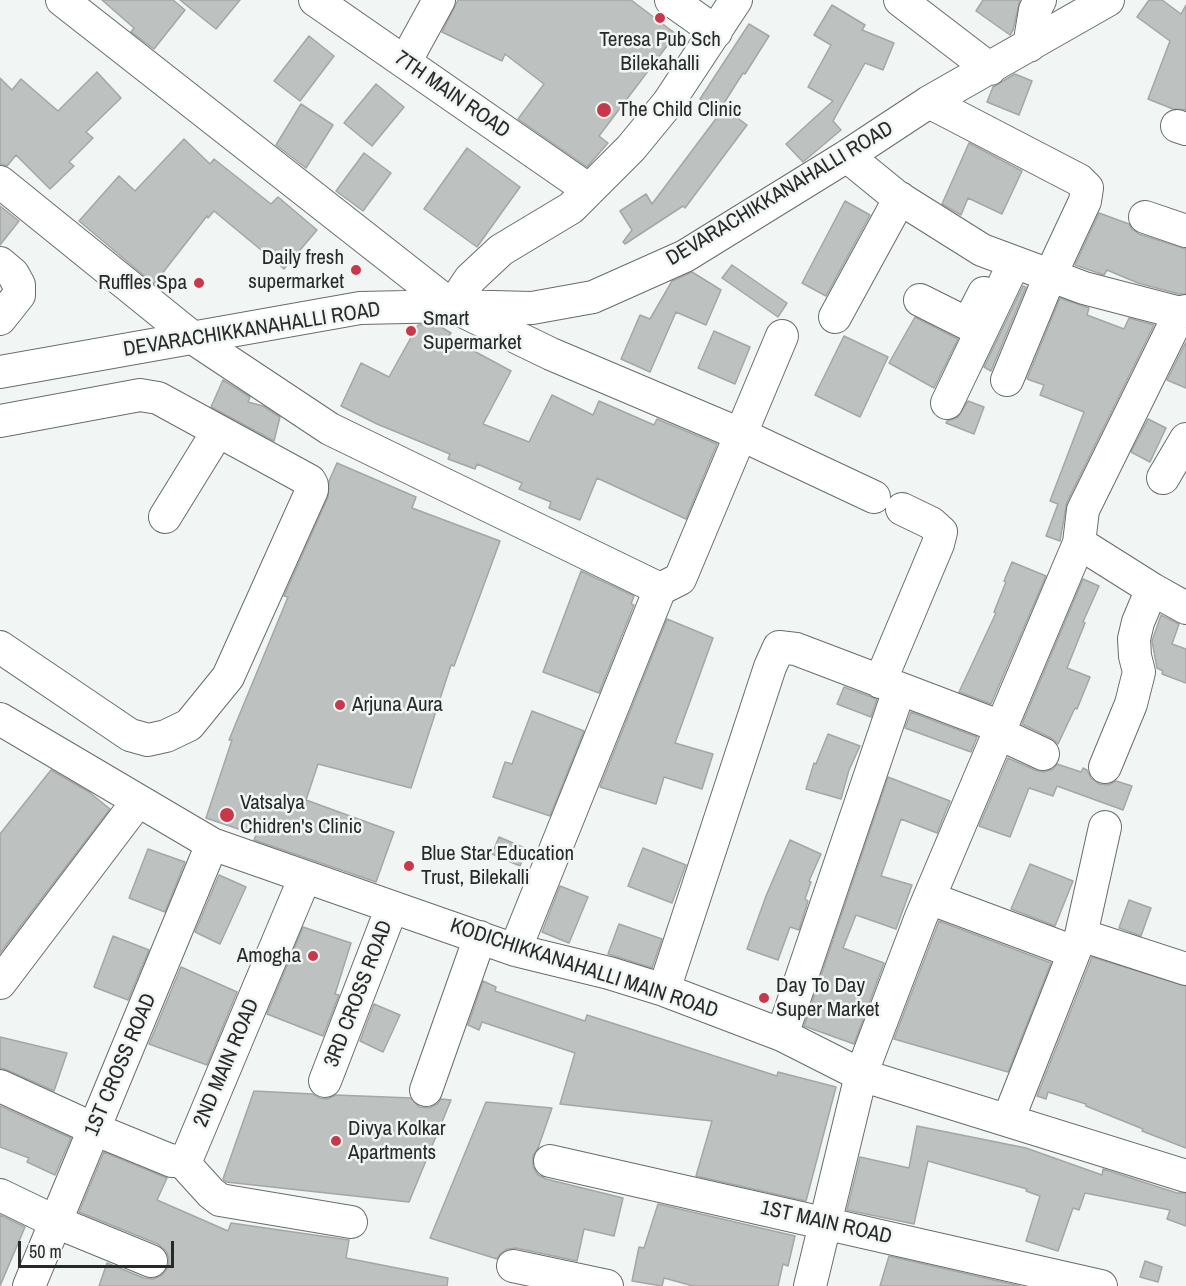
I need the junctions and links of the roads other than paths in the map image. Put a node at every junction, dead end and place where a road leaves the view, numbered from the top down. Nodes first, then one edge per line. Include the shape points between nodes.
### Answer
1 (62, 0) edge
2 (315, 0) edge
3 (439, 0) edge
4 (672, 0) edge
5 (736, 0) edge
6 (900, 0) edge
7 (1040, 0) edge
8 (1108, 0) edge
9 (716, 32) junction
10 (1029, 46) junction
11 (405, 62) junction
12 (990, 69) junction
13 (928, 102) junction
14 (848, 156) junction
15 (0, 182) edge
16 (589, 190) junction
17 (900, 198) junction
18 (1145, 217) dead end
19 (1186, 231) edge
20 (1008, 260) junction
21 (0, 263) edge
22 (1050, 276) junction
23 (920, 300) dead end
24 (453, 306) junction
25 (1183, 312) edge
26 (835, 317) dead end
27 (0, 319) edge
28 (782, 336) dead end
29 (193, 338) junction
30 (0, 372) edge
31 (1007, 380) dead end
32 (947, 403) dead end
33 (0, 421) edge
34 (218, 431) junction
35 (742, 435) junction
36 (1186, 439) edge
37 (1162, 478) dead end
38 (874, 497) dead end
39 (903, 509) dead end
40 (165, 517) dead end
41 (1079, 543) junction
42 (660, 589) junction
43 (1152, 589) junction
44 (1186, 608) edge
45 (0, 647) edge
46 (889, 686) junction
47 (0, 719) edge
48 (1000, 730) junction
49 (1043, 754) dead end
50 (1105, 767) dead end
51 (138, 801) junction
52 (1105, 826) dead end
53 (212, 844) junction
54 (305, 877) junction
55 (928, 898) junction
56 (392, 907) junction
57 (480, 938) junction
58 (1078, 943) junction
59 (515, 950) junction
60 (1186, 969) edge
61 (0, 983) edge
62 (664, 990) junction
63 (782, 1035) junction
64 (861, 1075) junction
65 (326, 1081) dead end
66 (0, 1086) edge
67 (426, 1090) dead end
68 (1008, 1120) junction
69 (94, 1129) junction
70 (181, 1160) junction
71 (550, 1161) dead end
72 (1186, 1176) edge
73 (0, 1195) edge
74 (56, 1222) junction
75 (351, 1222) dead end
76 (825, 1223) junction
77 (152, 1261) dead end
78 (513, 1266) dead end
79 (29, 1286) edge
80 (607, 1286) edge
81 (810, 1286) edge
82 (1101, 1286) edge

1 - 24 street
2 - 11 street, 7TH MAIN ROAD
3 - 11 street
4 - 9 street
5 - 9 street
6 - 12 street
7 - 10 street
8 - 10 street, DEVARACHIKKANAHALLI ROAD
9 - 16 street via 668,103
10 - 12 street, DEVARACHIKKANAHALLI ROAD
11 - 16 street, 7TH MAIN ROAD
12 - 13 street, DEVARACHIKKANAHALLI ROAD
13 - 14 street, DEVARACHIKKANAHALLI ROAD
13 - 22 street via 1079,180 1087,188 1085,201
14 - 17 street
14 - 24 street, DEVARACHIKKANAHALLI ROAD via 685,256 593,297 532,309
15 - 29 street
16 - 24 street via 571,208 501,250 470,279
17 - 20 street via 982,250
17 - 26 street
18 - 19 street
20 - 22 street
20 - 23 street via 968,324
20 - 32 street
21 - 27 street via 20,285 19,294
22 - 25 street
22 - 31 street
24 - 29 street, DEVARACHIKKANAHALLI ROAD via 360,308
24 - 35 street via 551,354
25 - 41 street via 1083,510
28 - 35 street
29 - 30 street, DEVARACHIKKANAHALLI ROAD
29 - 42 street via 330,429
33 - 34 street via 140,395 158,398
34 - 40 street
34 - 45 street via 310,481 312,490 228,678 189,724 148,740 130,735
35 - 38 street
35 - 42 street via 681,579
36 - 37 street
39 - 46 street via 941,532
41 - 43 street
41 - 48 street
42 - 59 street
43 - 44 street
43 - 50 street via 1134,639 1139,672 1131,704
46 - 48 street
46 - 62 street via 796,649 779,647
46 - 63 street
47 - 51 street, KODICHIKKANAHALLI MAIN ROAD
48 - 49 street
48 - 55 street
51 - 53 street, KODICHIKKANAHALLI MAIN ROAD
51 - 61 street
52 - 58 street
53 - 54 street, KODICHIKKANAHALLI MAIN ROAD
53 - 69 street, 1ST CROSS ROAD
54 - 56 street, KODICHIKKANAHALLI MAIN ROAD
54 - 70 street, 2ND MAIN ROAD via 188,1156
55 - 58 street
55 - 64 street
56 - 57 street, KODICHIKKANAHALLI MAIN ROAD
56 - 65 street, 3RD CROSS ROAD
57 - 59 street, KODICHIKKANAHALLI MAIN ROAD
57 - 67 street
58 - 60 street
58 - 68 street
59 - 62 street, KODICHIKKANAHALLI MAIN ROAD
62 - 63 street, KODICHIKKANAHALLI MAIN ROAD
63 - 64 street, KODICHIKKANAHALLI MAIN ROAD
64 - 68 street, KODICHIKKANAHALLI MAIN ROAD
64 - 76 street
66 - 69 street
68 - 72 street, KODICHIKKANAHALLI MAIN ROAD
69 - 70 street via 172,1161
69 - 74 street, 1ST CROSS ROAD
70 - 75 street via 220,1200
71 - 76 street, 1ST MAIN ROAD
73 - 74 street
74 - 77 street
74 - 79 street, 1ST CROSS ROAD
76 - 81 street
76 - 82 street, 1ST MAIN ROAD
78 - 80 street

